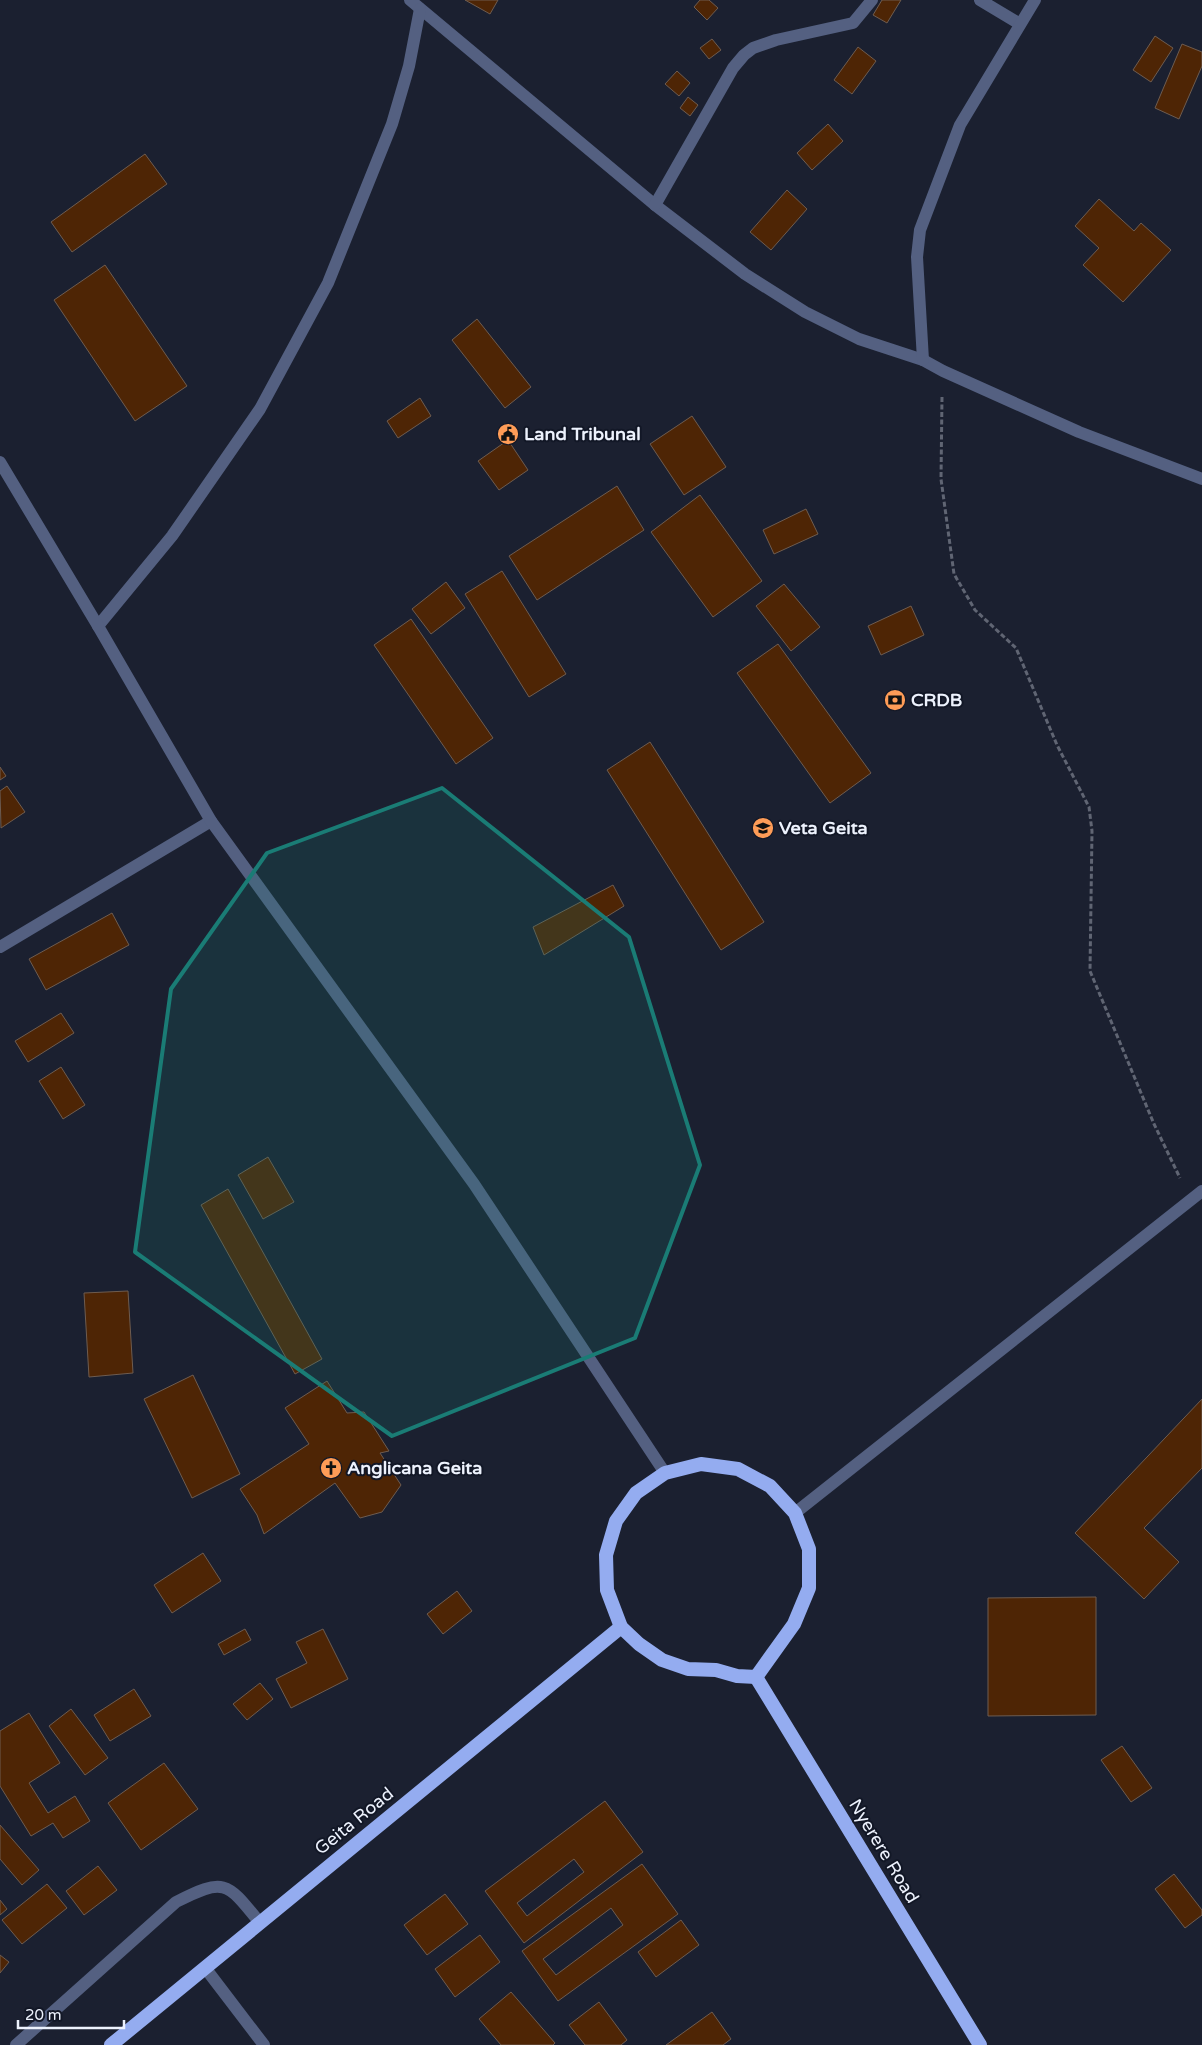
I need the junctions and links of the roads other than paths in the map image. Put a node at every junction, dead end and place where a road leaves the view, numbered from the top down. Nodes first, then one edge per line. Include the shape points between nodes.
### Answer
1 (410, 0) edge
2 (872, 0) edge
3 (980, 0) edge
4 (1035, 0) edge
5 (420, 9) junction
6 (1020, 24) junction
7 (655, 205) junction
8 (923, 360) junction
9 (0, 462) edge
10 (1202, 479) edge
11 (98, 626) junction
12 (211, 821) junction
13 (0, 948) edge
14 (1202, 1191) edge
15 (665, 1473) junction
16 (795, 1513) junction
17 (621, 1627) junction
18 (756, 1677) junction
19 (260, 1923) junction
20 (206, 1969) junction
21 (16, 2045) edge
22 (111, 2045) edge
23 (264, 2045) edge
24 (980, 2045) edge

1 - 5 street
2 - 7 street via 853,24 776,40 753,48 744,55 733,68
3 - 6 street
4 - 6 street
5 - 7 street
5 - 11 street via 409,66 392,124 328,284 260,409 172,536
6 - 8 street via 960,124 920,230 917,257
7 - 8 street via 745,274 805,312 859,339
8 - 10 street via 1079,432
9 - 11 street
11 - 12 street
12 - 13 street
12 - 15 street via 474,1184
14 - 16 street
15 - 16 highway via 701,1464 738,1469 770,1486
15 - 17 highway via 636,1493 616,1521 606,1555 607,1590
16 - 18 highway via 809,1549 808,1588 794,1624
17 - 18 highway via 662,1660 688,1669
17 - 19 highway, Geita Road
18 - 24 highway, Nyerere Road
19 - 20 highway, Geita Road
19 - 21 street via 236,1893 222,1885 203,1888 176,1902
20 - 22 highway, Geita Road
20 - 23 street

